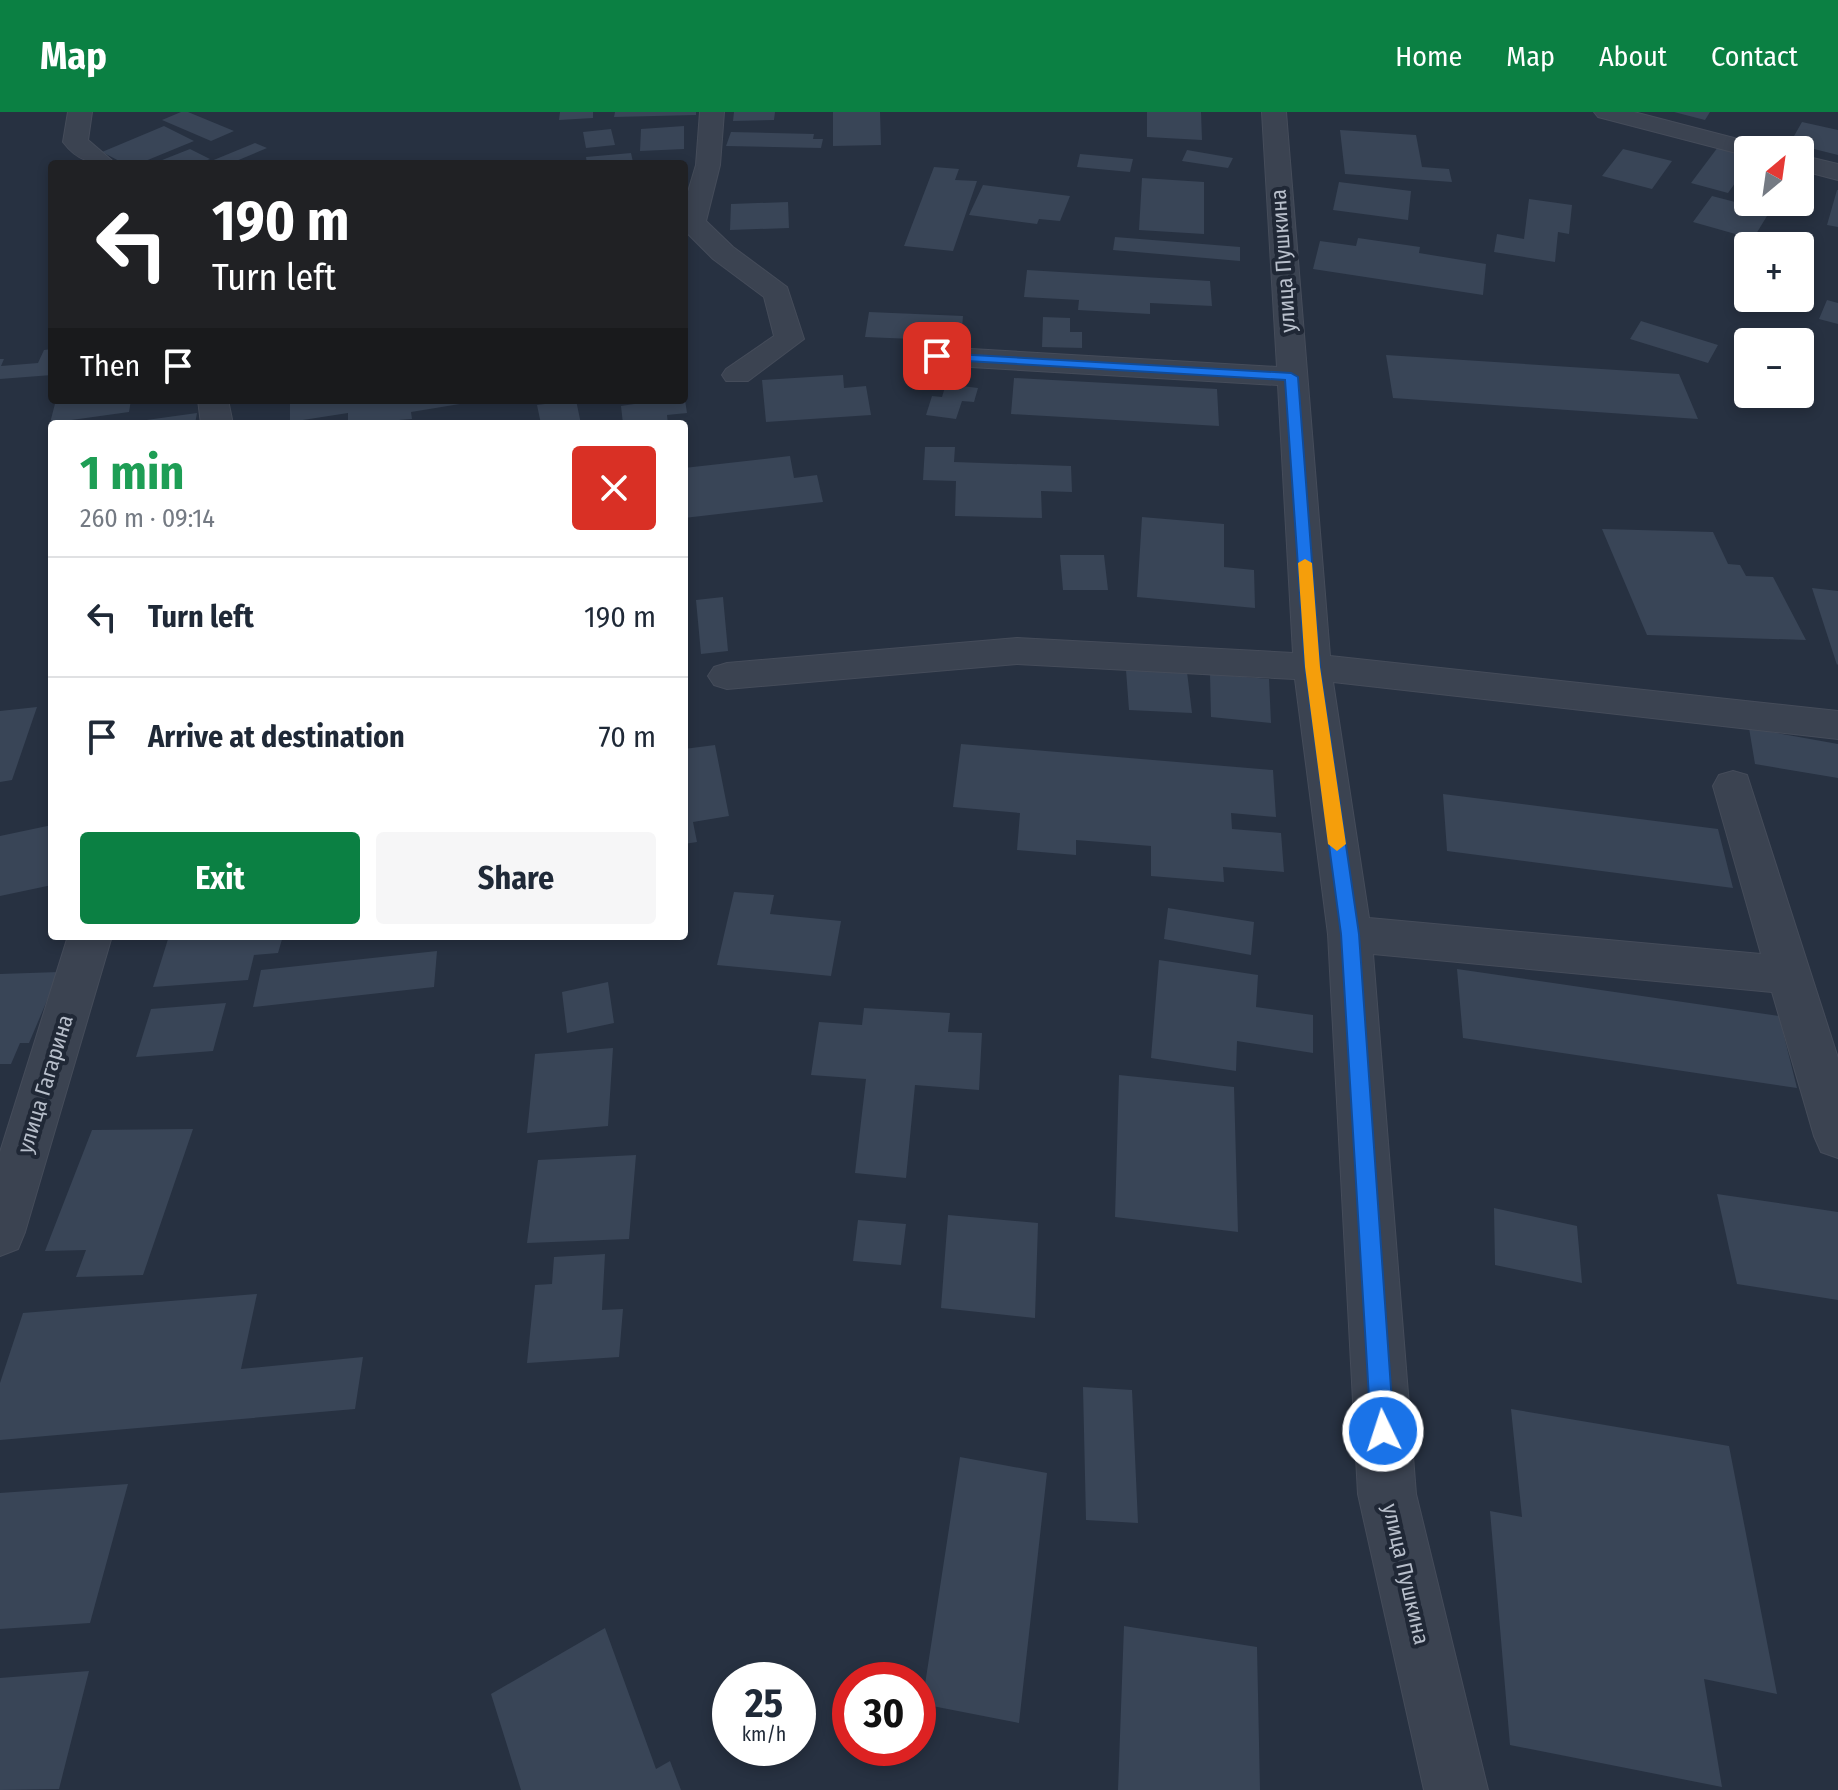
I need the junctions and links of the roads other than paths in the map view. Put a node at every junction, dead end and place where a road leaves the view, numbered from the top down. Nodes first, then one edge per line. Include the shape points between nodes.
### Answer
1 (80, 112) edge
2 (712, 112) edge
3 (1274, 112) edge
4 (1616, 113) edge
5 (1734, 145) edge
6 (99, 160) edge
7 (1814, 166) edge
8 (1838, 172) edge
9 (937, 356) dead end
10 (737, 375) dead end
11 (1291, 377) junction
12 (1312, 667) junction
13 (727, 676) dead end
14 (1838, 725) edge
15 (1733, 786) dead end
16 (1350, 934) junction
17 (89, 940) edge
18 (1788, 975) junction
19 (1838, 1136) edge
20 (0, 1232) edge
21 (1456, 1790) edge

1 - 6 street via 75,142
2 - 10 street via 708,165 692,223 777,293 789,339
3 - 11 street, улица Пушкина
4 - 5 street
7 - 8 street
9 - 11 street
11 - 12 street, улица Пушкина
12 - 13 street via 1017,651
12 - 14 street
12 - 16 street, улица Пушкина
15 - 18 street
16 - 18 street
16 - 21 street, улица Пушкина via 1387,1494
17 - 20 street, улица Гагарина
18 - 19 street

